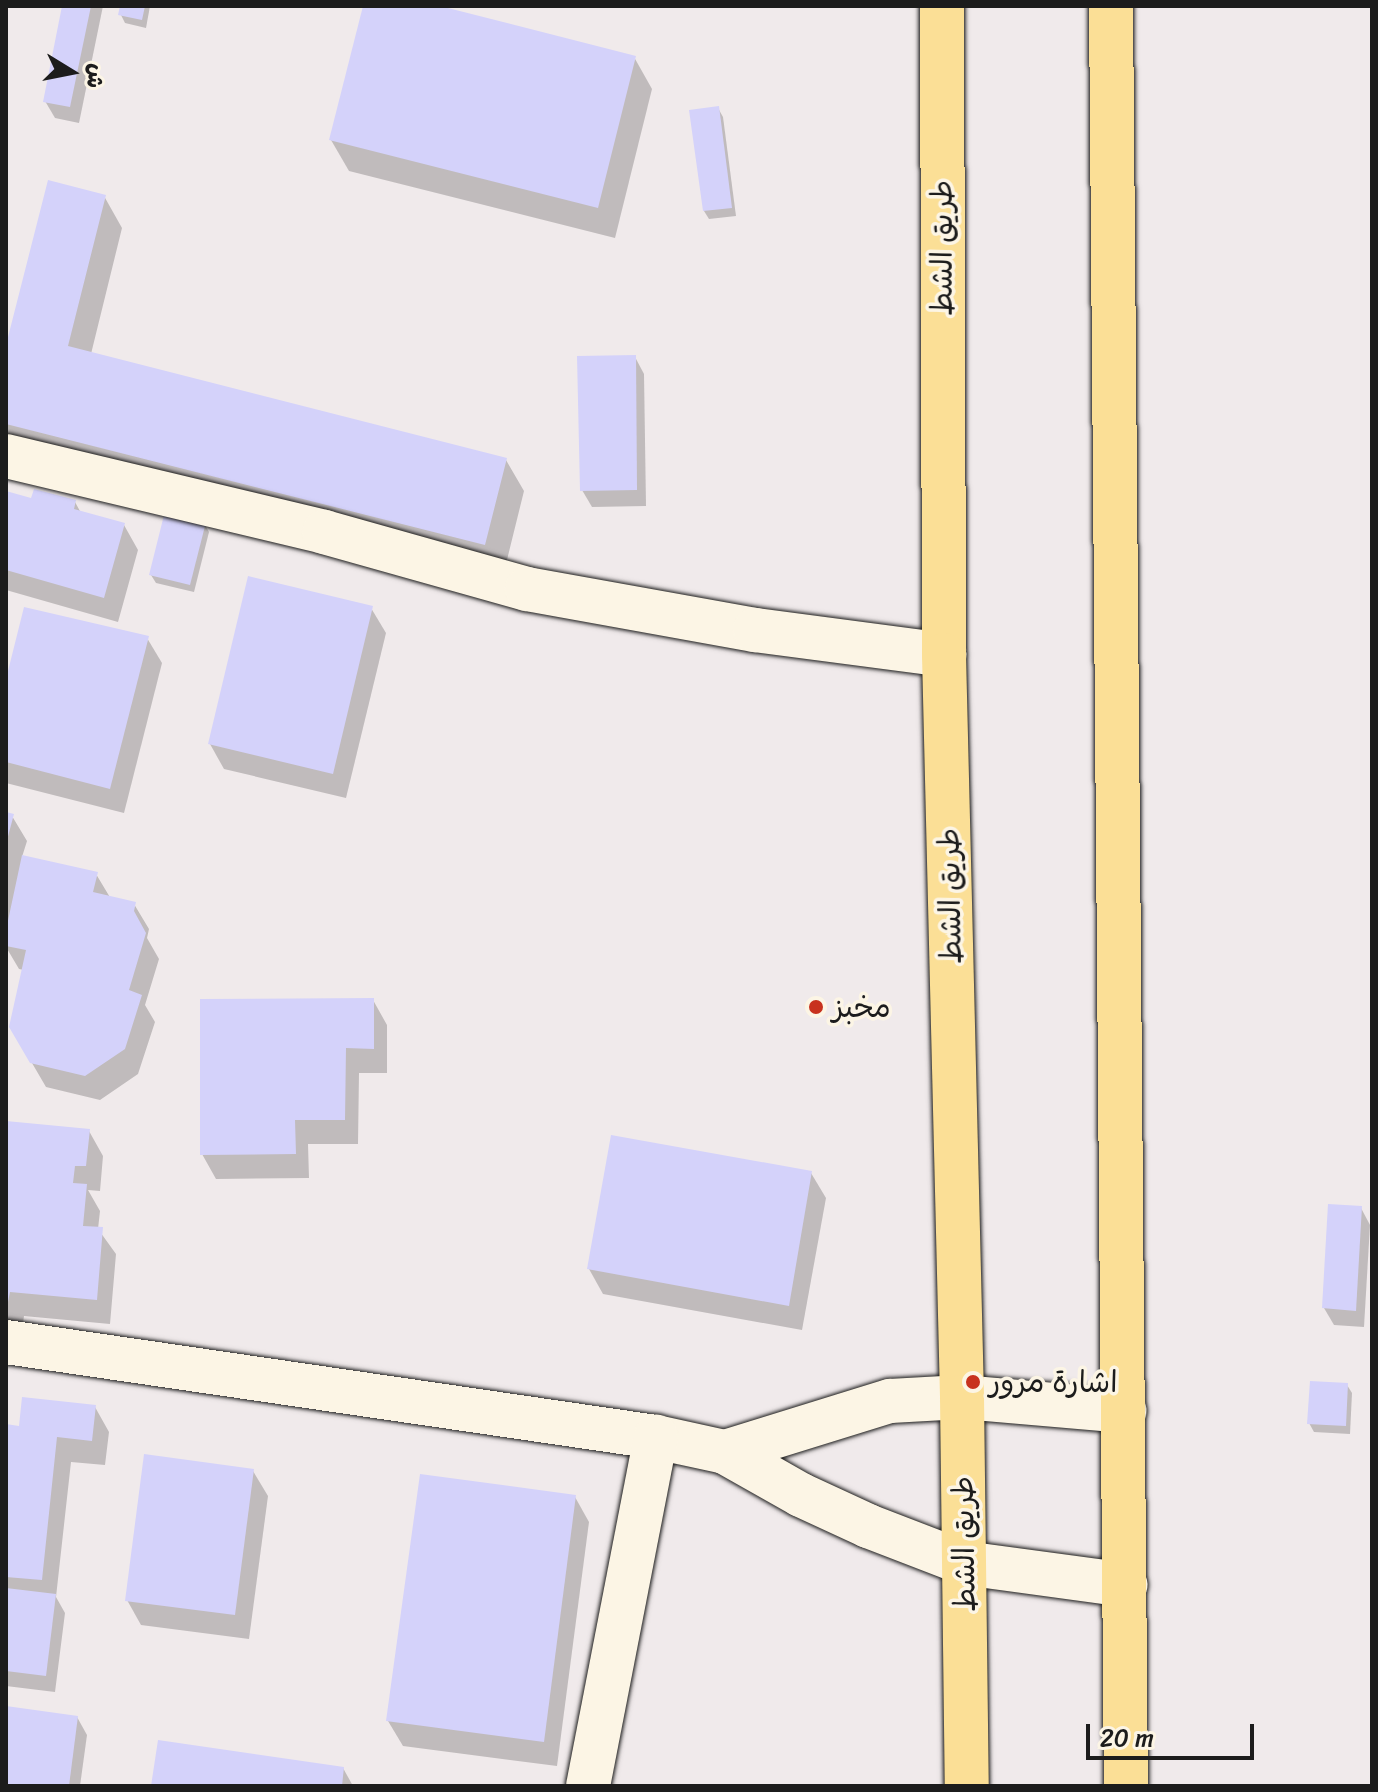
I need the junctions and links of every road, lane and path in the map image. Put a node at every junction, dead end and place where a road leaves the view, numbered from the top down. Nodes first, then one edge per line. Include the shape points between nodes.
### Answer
1 (942, 6) edge
2 (1111, 6) edge
3 (6, 456) edge
4 (944, 655) junction
5 (6, 1342) edge
6 (962, 1397) junction
7 (1124, 1411) junction
8 (656, 1437) junction
9 (725, 1452) junction
10 (964, 1563) junction
11 (1126, 1585) junction
12 (588, 1786) edge
13 (967, 1786) edge
14 (1126, 1786) edge

1 - 4 highway, طريق الشط
2 - 7 highway
3 - 4 street via 324,532 527,589 755,630
4 - 6 highway, طريق الشط
5 - 8 street
6 - 7 street
6 - 9 street via 890,1401
6 - 10 highway, طريق الشط
7 - 11 highway
8 - 9 street
8 - 12 street
9 - 10 street via 801,1495
10 - 11 street
10 - 13 highway, طريق الشط
11 - 14 highway

